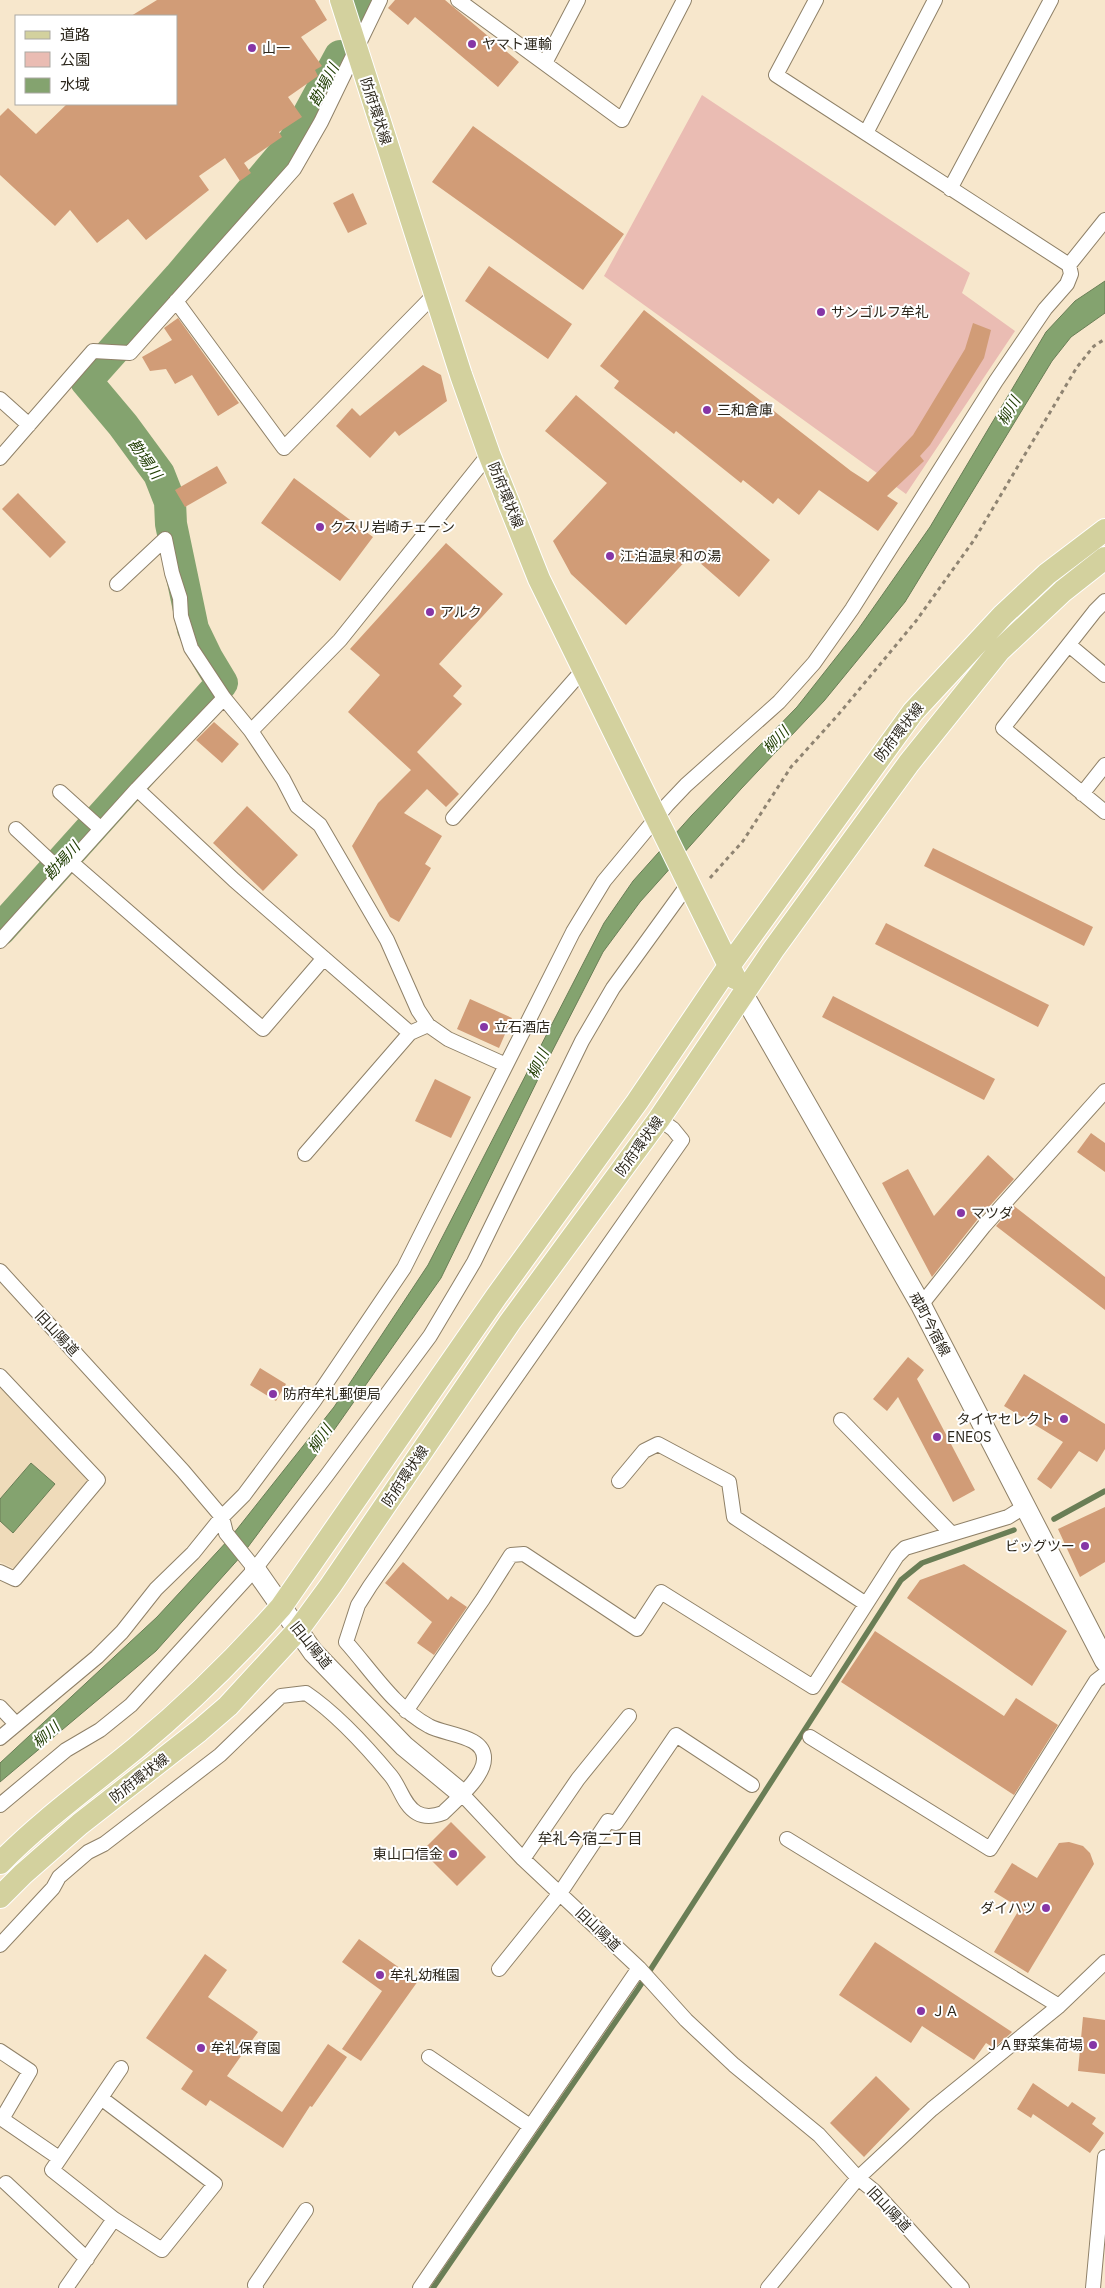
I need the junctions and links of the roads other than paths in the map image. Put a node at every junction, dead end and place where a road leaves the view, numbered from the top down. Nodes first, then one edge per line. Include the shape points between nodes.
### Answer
1 (341, 0) edge
2 (380, 0) edge
3 (458, 0) edge
4 (578, 0) edge
5 (684, 0) edge
6 (816, 0) edge
7 (935, 0) edge
8 (1051, 0) edge
9 (356, 46) junction
10 (545, 63) junction
11 (866, 133) junction
12 (950, 189) junction
13 (1105, 220) edge
14 (1069, 265) junction
15 (434, 294) junction
16 (176, 301) junction
17 (0, 399) edge
18 (29, 425) junction
19 (489, 454) junction
20 (0, 458) edge
21 (1105, 530) edge
22 (1105, 558) edge
23 (117, 584) dead end
24 (1105, 601) edge
25 (1069, 645) junction
26 (583, 670) junction
27 (1105, 675) edge
28 (224, 698) junction
29 (251, 731) junction
30 (1105, 765) edge
31 (136, 789) junction
32 (60, 792) dead end
33 (1082, 794) junction
34 (1105, 812) edge
35 (453, 818) dead end
36 (659, 824) junction
37 (16, 828) dead end
38 (101, 829) junction
39 (67, 867) junction
40 (694, 877) junction
41 (0, 941) edge
42 (324, 958) junction
43 (729, 966) junction
44 (743, 994) junction
45 (428, 1025) junction
46 (410, 1033) junction
47 (506, 1065) junction
48 (1105, 1091) edge
49 (659, 1119) junction
50 (305, 1154) dead end
51 (0, 1271) edge
52 (921, 1306) junction
53 (0, 1376) edge
54 (842, 1420) dead end
55 (619, 1481) dead end
56 (1024, 1507) junction
57 (222, 1517) junction
58 (951, 1533) junction
59 (251, 1564) junction
60 (0, 1572) edge
61 (866, 1604) junction
62 (281, 1607) junction
63 (298, 1630) junction
64 (1105, 1661) edge
65 (1105, 1674) edge
66 (0, 1707) edge
67 (406, 1711) junction
68 (629, 1716) dead end
69 (16, 1724) junction
70 (810, 1737) dead end
71 (0, 1738) edge
72 (752, 1785) dead end
73 (462, 1794) junction
74 (0, 1805) edge
75 (787, 1839) dead end
76 (523, 1858) junction
77 (0, 1863) edge
78 (560, 1893) junction
79 (0, 1897) edge
80 (0, 1945) edge
81 (1105, 1962) edge
82 (638, 1968) junction
83 (499, 1969) dead end
84 (1059, 2006) junction
85 (0, 2051) edge
86 (429, 2057) dead end
87 (121, 2068) dead end
88 (101, 2098) junction
89 (530, 2126) junction
90 (1105, 2157) edge
91 (59, 2158) junction
92 (858, 2178) junction
93 (6, 2183) dead end
94 (306, 2210) dead end
95 (114, 2219) junction
96 (87, 2258) junction
97 (66, 2288) edge
98 (256, 2288) edge
99 (420, 2288) edge
100 (768, 2288) edge
101 (962, 2288) edge
102 (1093, 2288) edge

1 - 9 main road, 防府環状線
2 - 9 street
3 - 10 street
4 - 10 street
5 - 10 street via 622,120
6 - 11 street via 776,75
7 - 11 street
8 - 12 street
9 - 15 main road, 防府環状線
9 - 16 street via 321,122 294,169
11 - 12 street
12 - 14 street
13 - 14 street
14 - 36 street via 1072,274 1067,284 996,382 852,609 814,663 779,702 686,784
15 - 16 street via 284,448
15 - 19 main road, 防府環状線
16 - 18 street via 130,353 93,352
17 - 18 street
18 - 20 street
19 - 26 main road, 防府環状線 via 539,579
19 - 29 street via 340,640
21 - 43 main road, 防府環状線 via 1047,574 1003,615 913,712
22 - 44 main road, 防府環状線 via 1063,591 993,658 909,763
23 - 28 street via 165,539 191,648
24 - 25 street
25 - 27 street
25 - 33 street via 1003,728
26 - 35 street
26 - 36 main road, 防府環状線
28 - 29 street
28 - 31 street
29 - 45 street via 297,806 320,825 387,940
30 - 33 street
31 - 38 street
31 - 42 street
32 - 38 street
33 - 34 street
36 - 40 main road, 防府環状線
36 - 47 street via 634,843 604,880 573,932
37 - 39 street
38 - 39 street
39 - 41 street
39 - 42 street via 263,1029
40 - 43 main road, 防府環状線
40 - 59 street via 613,988 582,1041 474,1262 430,1336 327,1475
42 - 46 street
43 - 44 main road, 防府環状線
43 - 62 main road, 防府環状線 via 637,1102 496,1297
44 - 49 main road, 防府環状線
44 - 52 street, 戒町今宿線
45 - 46 street
45 - 47 street
46 - 50 street
47 - 57 street via 404,1268 314,1401 244,1494
48 - 52 street via 984,1226
49 - 63 main road, 防府環状線 via 510,1322
49 - 67 street via 682,1140 358,1606 346,1642
51 - 57 street, 旧山陽道
52 - 56 street, 戒町今宿線
53 - 60 street via 98,1480 15,1579
54 - 58 street
55 - 61 street via 644,1451 658,1444 729,1482 734,1517
56 - 58 street via 1008,1517
56 - 64 street, 戒町今宿線
57 - 59 street, 旧山陽道 via 226,1534
57 - 69 street via 110,1644
58 - 61 street via 904,1548
59 - 62 street, 旧山陽道
59 - 74 street via 131,1704 100,1730 66,1750
61 - 67 street via 813,1687 661,1592 637,1629 524,1554 511,1555
62 - 63 street, 旧山陽道
62 - 77 main road, 防府環状線 via 241,1653 192,1700
63 - 73 street, 旧山陽道 via 313,1652 379,1721
63 - 79 main road, 防府環状線 via 228,1706 80,1824
65 - 70 street via 1096,1681 990,1849
66 - 69 street
67 - 73 street via 428,1726 474,1741 482,1748 481,1772
68 - 76 street via 578,1780
69 - 71 street
72 - 78 street via 676,1735 616,1823 608,1821
73 - 76 street, 旧山陽道
73 - 80 street via 436,1816 417,1813 410,1808 392,1777 326,1706 306,1693 281,1696 220,1755 59,1877 53,1888
75 - 84 street
76 - 78 street, 旧山陽道
78 - 82 street, 旧山陽道
78 - 83 street
81 - 84 street
82 - 89 street
82 - 92 street, 旧山陽道 via 686,2020 734,2065 819,2135
84 - 92 street via 932,2109
85 - 91 street via 30,2071 2,2119
86 - 89 street
87 - 88 street
88 - 91 street
88 - 95 street via 215,2184 162,2250
89 - 99 street
90 - 102 street
91 - 95 street via 52,2170
92 - 100 street
92 - 101 street, 旧山陽道 via 874,2191
93 - 96 street
94 - 98 street
95 - 96 street
96 - 97 street

